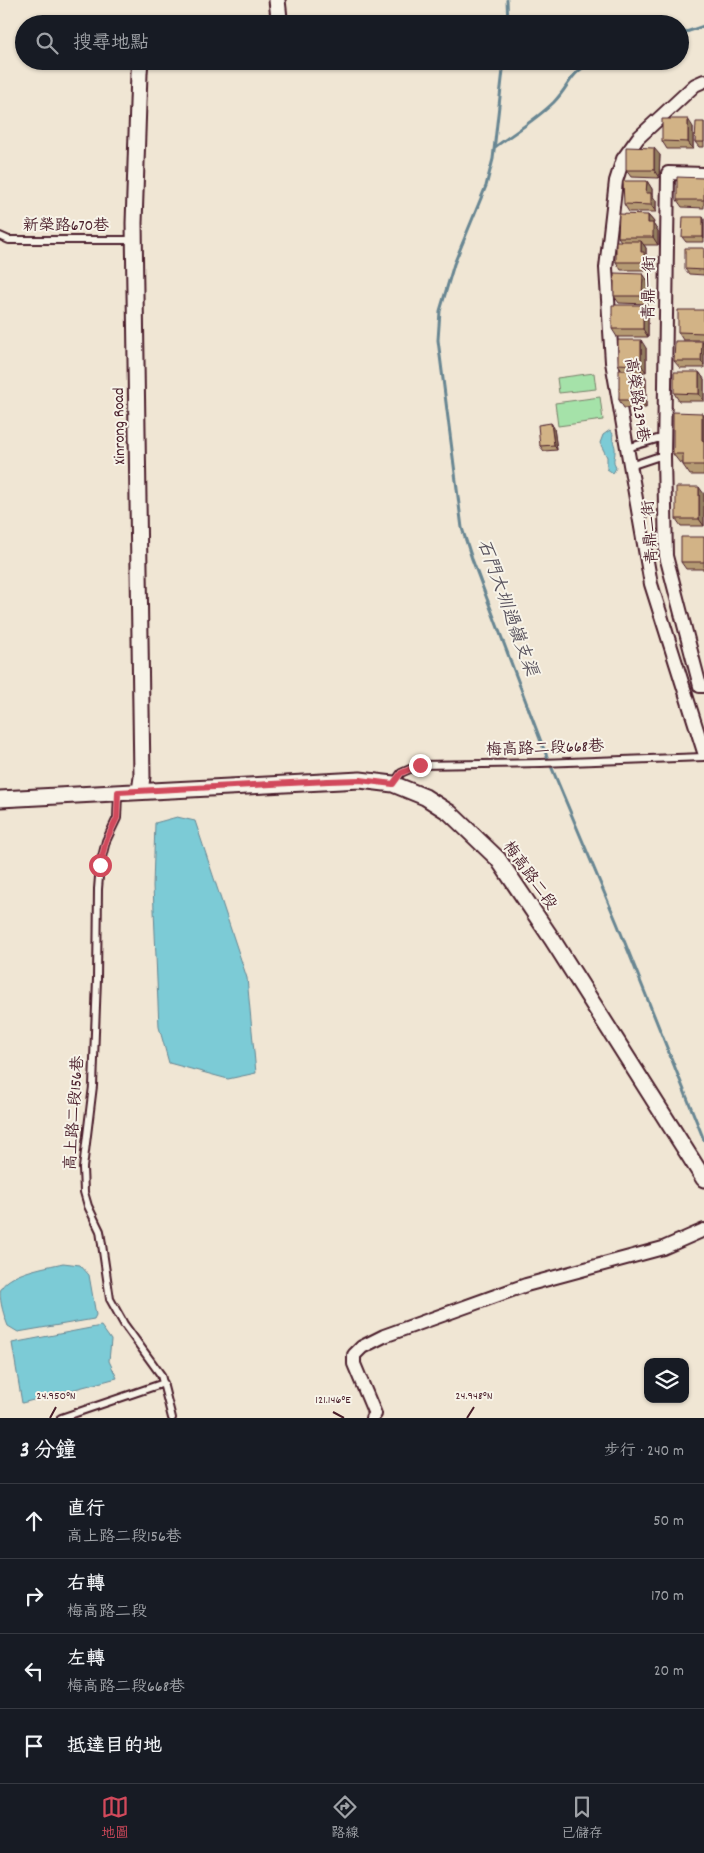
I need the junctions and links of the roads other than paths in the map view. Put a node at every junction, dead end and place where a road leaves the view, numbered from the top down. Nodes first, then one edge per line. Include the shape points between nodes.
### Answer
1 (277, 0) edge
2 (279, 15) edge
3 (138, 70) edge
4 (704, 81) edge
5 (704, 174) edge
6 (0, 236) edge
7 (134, 240) junction
8 (665, 439) junction
9 (627, 448) junction
10 (664, 457) junction
11 (630, 466) junction
12 (704, 686) edge
13 (704, 752) edge
14 (704, 757) edge
15 (393, 784) junction
16 (140, 791) junction
17 (118, 792) junction
18 (0, 799) edge
19 (704, 1179) edge
20 (704, 1230) edge
21 (164, 1383) junction
22 (61, 1418) edge
23 (172, 1418) edge
24 (372, 1418) edge

1 - 2 street
3 - 7 street, Xinrong Road
4 - 9 street, 高榮路239巷 via 695,85 638,138 623,158 616,182 606,268 612,362
5 - 8 street, 青鼎一街 via 668,173
6 - 7 lane, 新榮路670巷 via 9,240
7 - 16 street, Xinrong Road
8 - 9 lane
8 - 10 street
9 - 11 street, 高榮路239巷
10 - 11 lane
10 - 12 street, 青鼎二街 via 666,556 700,686
11 - 13 street, 高榮路239巷 via 651,584
14 - 15 lane, 梅高路二段668巷 via 420,765 401,773
15 - 16 street, 梅高路二段 via 336,780
15 - 19 street, 梅高路二段 via 450,812 498,859
16 - 17 street, 梅高路二段
17 - 18 street, 梅高路二段
17 - 21 lane, 高上路二段156巷 via 117,818 106,841 100,865 93,1086 83,1168 84,1192 100,1231 110,1299
20 - 24 street via 663,1248 526,1285 384,1336 362,1347 354,1355 354,1364 376,1414
21 - 22 lane
21 - 23 lane, 高上路二段156巷

